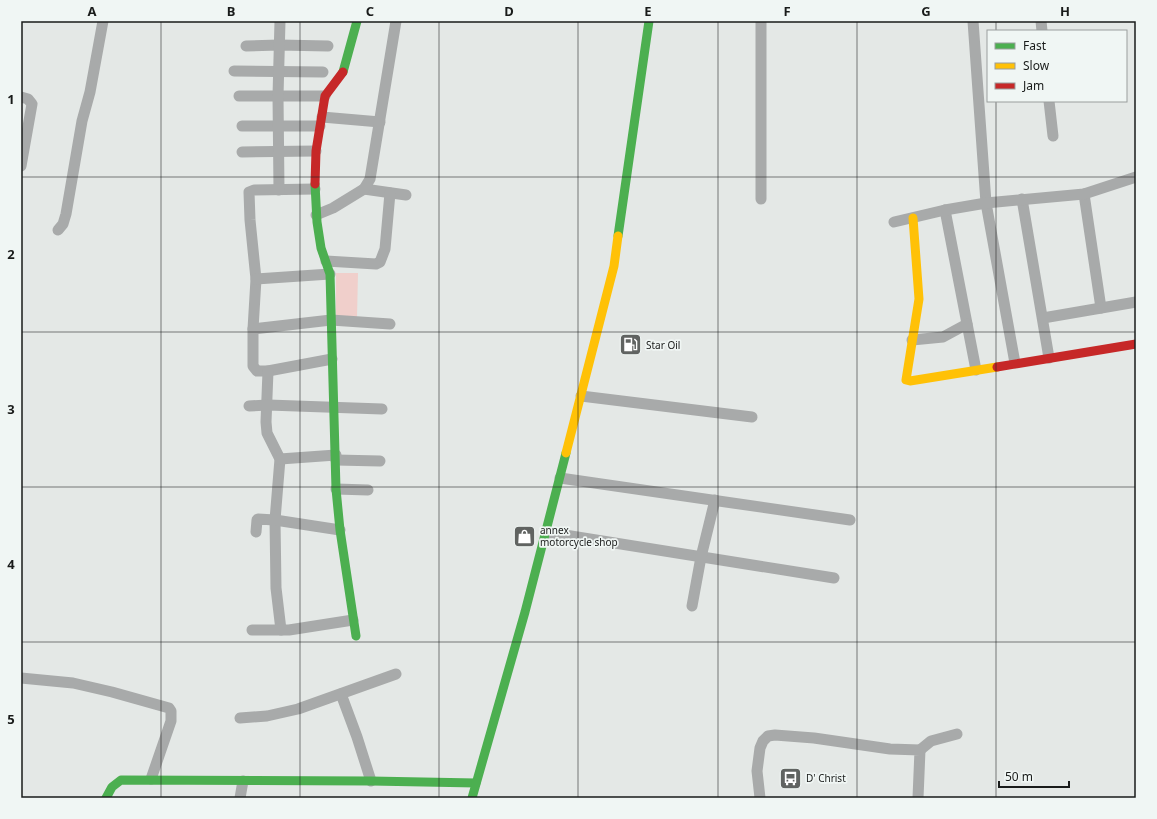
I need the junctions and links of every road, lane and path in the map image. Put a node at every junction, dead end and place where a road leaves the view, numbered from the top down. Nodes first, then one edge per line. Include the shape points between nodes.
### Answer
1 (103, 21) edge
2 (280, 21) edge
3 (358, 21) edge
4 (396, 21) edge
5 (649, 21) edge
6 (761, 21) edge
7 (973, 21) edge
8 (279, 45) junction
9 (246, 46) dead end
10 (328, 46) dead end
11 (234, 71) dead end
12 (278, 71) junction
13 (324, 72) dead end
14 (239, 96) dead end
15 (278, 96) junction
16 (325, 96) junction
17 (21, 97) edge
18 (1050, 102) edge
19 (321, 122) junction
20 (380, 122) junction
21 (242, 126) dead end
22 (278, 126) junction
23 (1053, 136) dead end
24 (316, 151) junction
25 (242, 152) dead end
26 (278, 152) junction
27 (21, 166) edge
28 (1136, 177) edge
29 (315, 189) junction
30 (364, 189) junction
31 (280, 190) junction
32 (390, 193) junction
33 (1084, 194) junction
34 (406, 195) dead end
35 (761, 199) dead end
36 (1022, 199) junction
37 (986, 203) junction
38 (945, 210) junction
39 (316, 215) junction
40 (913, 218) junction
41 (894, 222) dead end
42 (58, 230) dead end
43 (326, 261) junction
44 (330, 274) junction
45 (256, 279) junction
46 (1136, 302) edge
47 (1101, 308) junction
48 (1043, 318) junction
49 (331, 320) junction
50 (390, 324) dead end
51 (967, 324) junction
52 (253, 329) junction
53 (912, 340) junction
54 (1136, 344) edge
55 (1049, 358) junction
56 (332, 359) junction
57 (1015, 363) junction
58 (976, 370) junction
59 (268, 371) junction
60 (582, 396) junction
61 (249, 406) dead end
62 (268, 406) junction
63 (333, 408) junction
64 (382, 409) dead end
65 (752, 416) dead end
66 (336, 458) junction
67 (280, 459) junction
68 (380, 461) dead end
69 (560, 478) junction
70 (336, 489) junction
71 (368, 490) dead end
72 (715, 500) junction
73 (275, 520) junction
74 (850, 520) dead end
75 (340, 530) junction
76 (256, 532) dead end
77 (546, 532) junction
78 (701, 557) junction
79 (834, 578) dead end
80 (692, 606) dead end
81 (353, 620) junction
82 (252, 630) dead end
83 (281, 630) junction
84 (356, 636) dead end
85 (396, 674) dead end
86 (21, 678) edge
87 (341, 694) junction
88 (240, 718) dead end
89 (957, 734) dead end
90 (920, 750) junction
91 (151, 780) junction
92 (243, 781) junction
93 (371, 781) junction
94 (476, 783) junction
95 (106, 798) edge
96 (240, 798) edge
97 (472, 798) edge
98 (760, 798) edge
99 (918, 798) edge

1 - 42 street via 66,214
2 - 8 street
3 - 16 street via 343,72
4 - 20 street
5 - 60 street via 614,266
6 - 35 street
7 - 37 street
8 - 9 street
8 - 10 street
8 - 12 street
11 - 12 street
12 - 13 street
12 - 15 street
14 - 15 street
15 - 16 street
15 - 22 street
16 - 19 street
17 - 27 street via 28,99 32,104
18 - 23 street
19 - 20 street
19 - 22 street
19 - 24 street
20 - 30 street via 373,167
21 - 22 street
22 - 26 street
24 - 26 street
24 - 29 street
25 - 26 street
26 - 31 street
28 - 33 street
29 - 31 street
29 - 39 street
30 - 32 street
30 - 39 street
31 - 45 street via 250,192
32 - 34 street
32 - 43 street via 385,249 380,262 376,264
33 - 36 street
33 - 47 street
36 - 37 street
36 - 48 street
37 - 38 street
37 - 57 street
38 - 40 street
38 - 51 street
39 - 43 street
40 - 41 street
40 - 53 street via 920,299
43 - 44 street
44 - 45 street
44 - 49 street
45 - 52 street
46 - 47 street
47 - 48 street
48 - 55 street
49 - 50 street
49 - 52 street
49 - 56 street
51 - 53 street via 943,337
51 - 58 street
52 - 59 street via 254,370
53 - 58 street via 906,380
54 - 55 street
55 - 57 street
56 - 59 street
56 - 63 street
57 - 58 street
59 - 62 street
60 - 65 street
60 - 69 street
61 - 62 street
62 - 63 street
62 - 67 street via 267,433
63 - 64 street
63 - 66 street
66 - 67 street
66 - 68 street
66 - 70 street
67 - 73 street
69 - 72 street
69 - 77 street
70 - 71 street
70 - 75 street
72 - 74 street
72 - 78 street
73 - 75 street
73 - 76 street via 257,519
73 - 83 street via 276,588
75 - 81 street
77 - 78 street
77 - 94 street
78 - 79 street
78 - 80 street
81 - 83 street
81 - 84 street
82 - 83 street
85 - 87 street
86 - 91 street via 72,683 169,708 171,721
87 - 88 street via 298,709 267,716
87 - 93 street
89 - 90 street via 932,741
90 - 98 street via 890,749 814,738 768,736 760,748 757,771
90 - 99 street
91 - 92 street
91 - 95 street via 114,782
92 - 93 street
92 - 96 street
93 - 94 street
94 - 97 street

